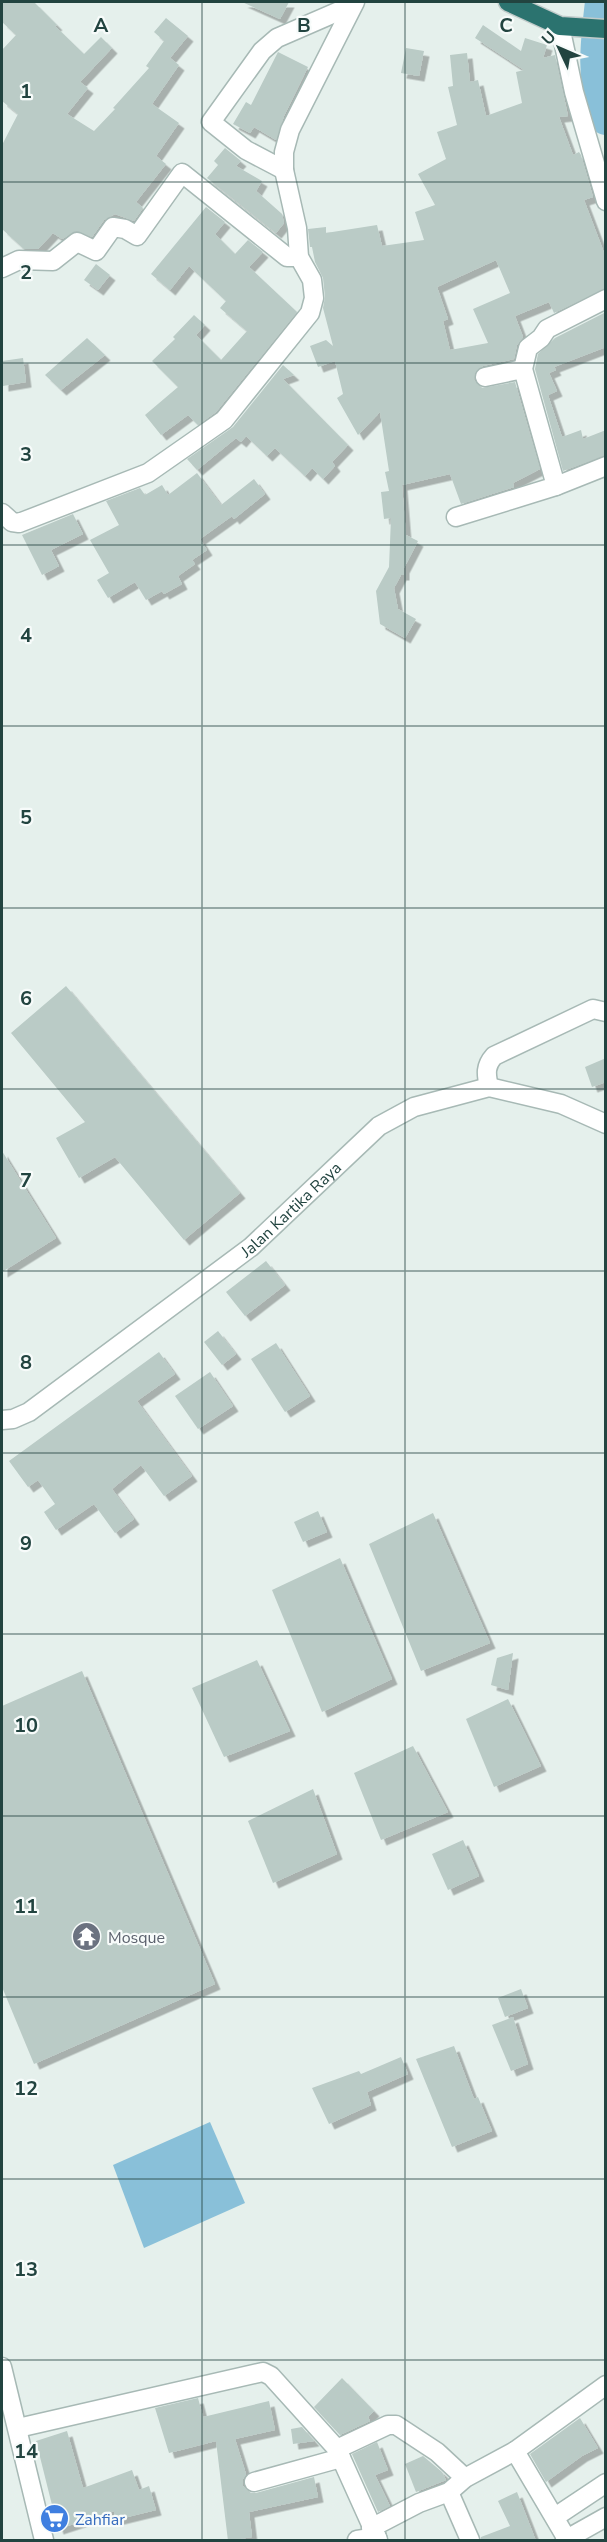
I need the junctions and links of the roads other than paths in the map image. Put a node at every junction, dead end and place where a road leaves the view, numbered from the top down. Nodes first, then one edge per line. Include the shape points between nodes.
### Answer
1 (508, 2) edge
2 (354, 3) edge
3 (563, 26) junction
4 (606, 29) edge
5 (284, 170) junction
6 (606, 201) edge
7 (299, 256) junction
8 (2, 268) edge
9 (606, 299) edge
10 (523, 369) junction
11 (485, 377) dead end
12 (606, 466) edge
13 (556, 486) junction
14 (2, 513) edge
15 (456, 517) dead end
16 (606, 1012) edge
17 (489, 1087) junction
18 (606, 1124) edge
19 (2, 1420) edge
20 (2, 2367) edge
21 (606, 2385) edge
22 (18, 2428) junction
23 (515, 2451) junction
24 (339, 2453) junction
25 (465, 2478) junction
26 (254, 2482) dead end
27 (606, 2483) edge
28 (448, 2492) junction
29 (555, 2517) junction
30 (606, 2517) edge
31 (375, 2535) edge
32 (566, 2540) edge
33 (44, 2541) edge
34 (357, 2541) edge
35 (470, 2541) edge

1 - 3 highway
2 - 5 street via 290,130
2 - 5 street via 277,38 262,51 211,122 246,150
3 - 4 highway
3 - 6 street via 574,92
5 - 7 street
7 - 8 street via 287,257 182,173 137,236 113,227 96,251 77,242 53,261 19,260
7 - 14 street via 312,280 314,298 310,313 224,420 148,473 19,523
9 - 10 street via 547,329 528,348
10 - 11 street
10 - 13 street
12 - 13 street
13 - 15 street
16 - 17 street via 593,1009 494,1056 486,1072
17 - 18 street, Jalan Kartika Raya via 561,1104
17 - 19 street, Jalan Kartika Raya via 414,1107 379,1126 251,1247 29,1412
20 - 22 street
21 - 23 street
22 - 24 street via 263,2372 271,2376
22 - 33 street
23 - 25 street
23 - 29 street
24 - 25 street via 396,2425 437,2452
24 - 26 street
24 - 31 street
25 - 28 street
27 - 29 street
28 - 31 street via 419,2503
28 - 35 street
29 - 32 street
30 - 32 street
31 - 34 street

